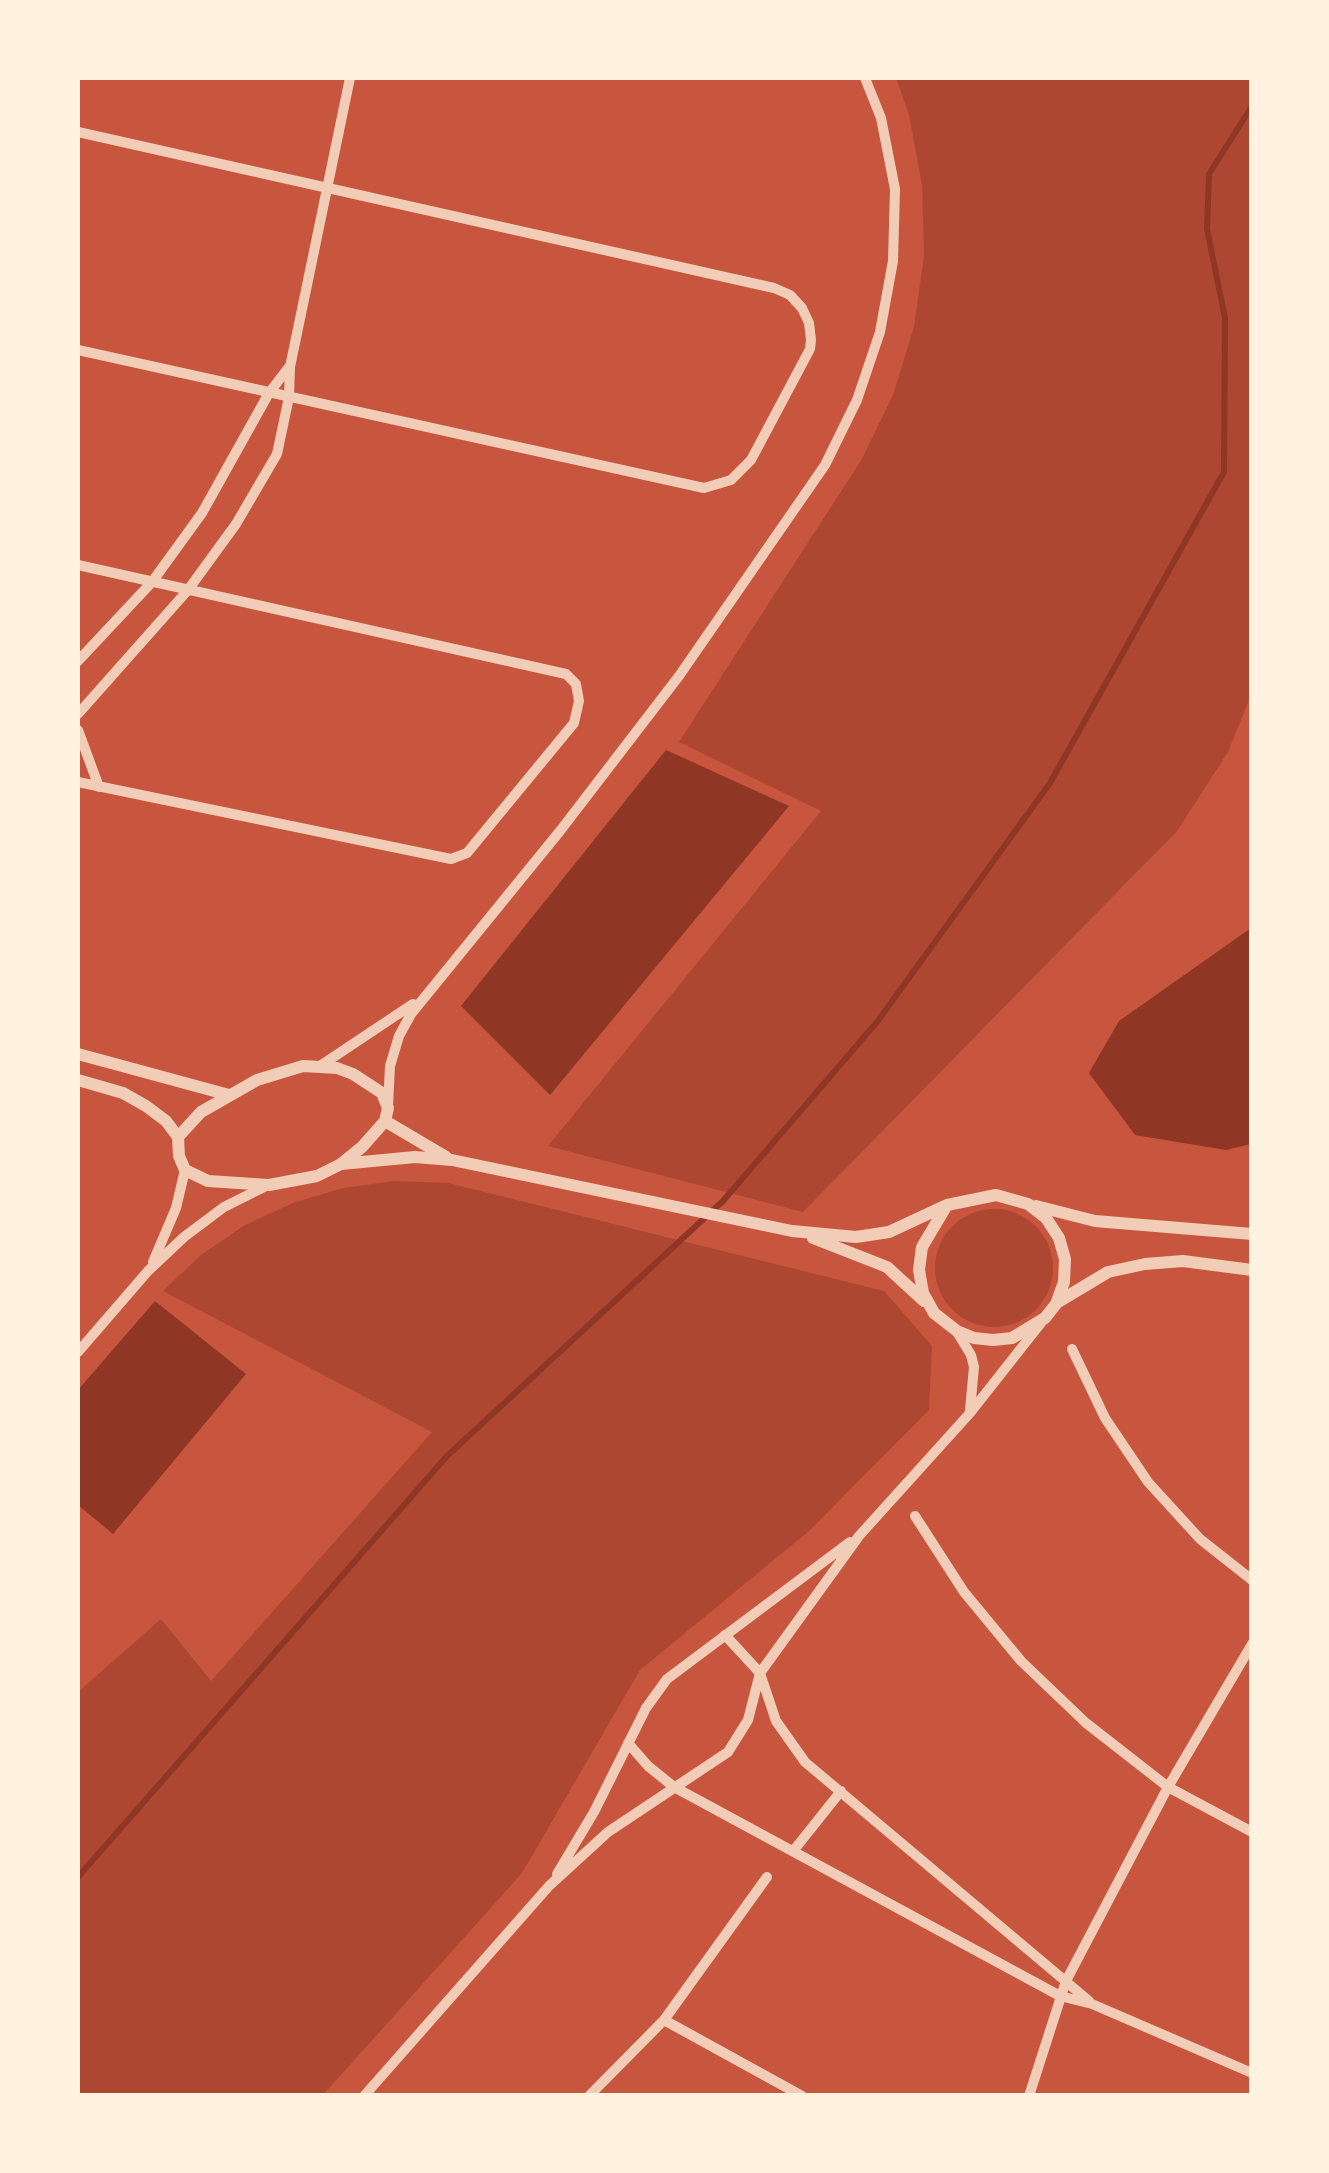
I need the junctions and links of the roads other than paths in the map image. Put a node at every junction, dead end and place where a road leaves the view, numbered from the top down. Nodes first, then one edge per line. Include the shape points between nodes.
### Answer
1 (350, 78) edge
2 (865, 78) edge
3 (78, 132) edge
4 (326, 188) junction
5 (78, 350) edge
6 (290, 367) junction
7 (269, 394) junction
8 (290, 397) junction
9 (78, 564) edge
10 (152, 582) junction
11 (188, 590) junction
12 (78, 661) edge
13 (78, 714) edge
14 (78, 730) edge
15 (78, 782) edge
16 (100, 787) junction
17 (433, 988) junction
18 (78, 1054) edge
19 (320, 1066) junction
20 (78, 1080) edge
21 (229, 1096) junction
22 (386, 1114) junction
23 (178, 1138) junction
24 (452, 1160) junction
25 (340, 1164) junction
26 (184, 1170) junction
27 (269, 1184) junction
28 (1028, 1204) junction
29 (947, 1205) junction
30 (792, 1231) junction
31 (1252, 1234) edge
32 (1252, 1270) edge
33 (148, 1271) junction
34 (1056, 1304) junction
35 (934, 1312) junction
36 (1044, 1318) junction
37 (956, 1331) junction
38 (1072, 1349) dead end
39 (78, 1352) edge
40 (970, 1413) junction
41 (916, 1516) dead end
42 (859, 1536) junction
43 (1252, 1580) edge
44 (725, 1635) junction
45 (1252, 1644) edge
46 (760, 1673) junction
47 (628, 1743) junction
48 (674, 1787) junction
49 (1168, 1787) junction
50 (841, 1790) junction
51 (1252, 1832) edge
52 (794, 1850) junction
53 (767, 1878) dead end
54 (549, 1886) junction
55 (1066, 1982) junction
56 (1060, 1996) junction
57 (1092, 2004) junction
58 (664, 2020) junction
59 (1252, 2072) edge
60 (364, 2096) edge
61 (589, 2096) edge
62 (802, 2096) edge
63 (1028, 2096) edge

1 - 4 street
2 - 17 street via 895,189 880,332 857,400 825,465 679,676
3 - 4 street
4 - 6 street
4 - 8 street via 774,288 806,315 810,349 751,460 713,487
5 - 7 street
6 - 7 street
6 - 8 street
7 - 8 street
7 - 10 street via 202,513
8 - 11 street via 278,454
9 - 10 street
10 - 11 street
10 - 12 street
11 - 13 street
11 - 16 street via 566,674 576,684 579,712 457,858
14 - 16 street
15 - 16 street
17 - 19 street
17 - 22 street via 399,1036
18 - 21 street
19 - 21 street via 286,1068
19 - 22 street via 354,1074 382,1092
20 - 23 street via 124,1093 166,1121
21 - 23 street via 201,1112
22 - 24 street
22 - 25 street
23 - 26 street
24 - 25 street
24 - 30 street
25 - 27 street via 317,1176
26 - 27 street via 208,1182
26 - 33 street
27 - 33 street via 210,1217
28 - 29 street via 996,1194
28 - 31 street via 1095,1221
28 - 34 street via 1046,1218 1065,1259
29 - 30 street via 889,1232 856,1237
29 - 35 street via 922,1248 919,1270
30 - 35 street via 886,1267
32 - 34 street via 1145,1264 1108,1272
33 - 39 street
34 - 36 street
35 - 37 street
36 - 37 street via 1012,1338
36 - 40 street
37 - 40 street via 974,1367
38 - 43 street via 1105,1418 1148,1482 1200,1539
40 - 42 street
41 - 49 street via 964,1592 1022,1661 1086,1723
42 - 44 street
42 - 46 street
44 - 46 street
44 - 47 street via 667,1679
45 - 49 street
46 - 48 street via 748,1720 728,1752
46 - 50 street via 789,1743
47 - 48 street
47 - 54 street
48 - 52 street
48 - 54 street via 608,1832
49 - 51 street
49 - 55 street
50 - 52 street
50 - 55 street
52 - 56 street
53 - 58 street
54 - 60 street
55 - 56 street
55 - 57 street
56 - 57 street
56 - 63 street
57 - 59 street
58 - 61 street
58 - 62 street

